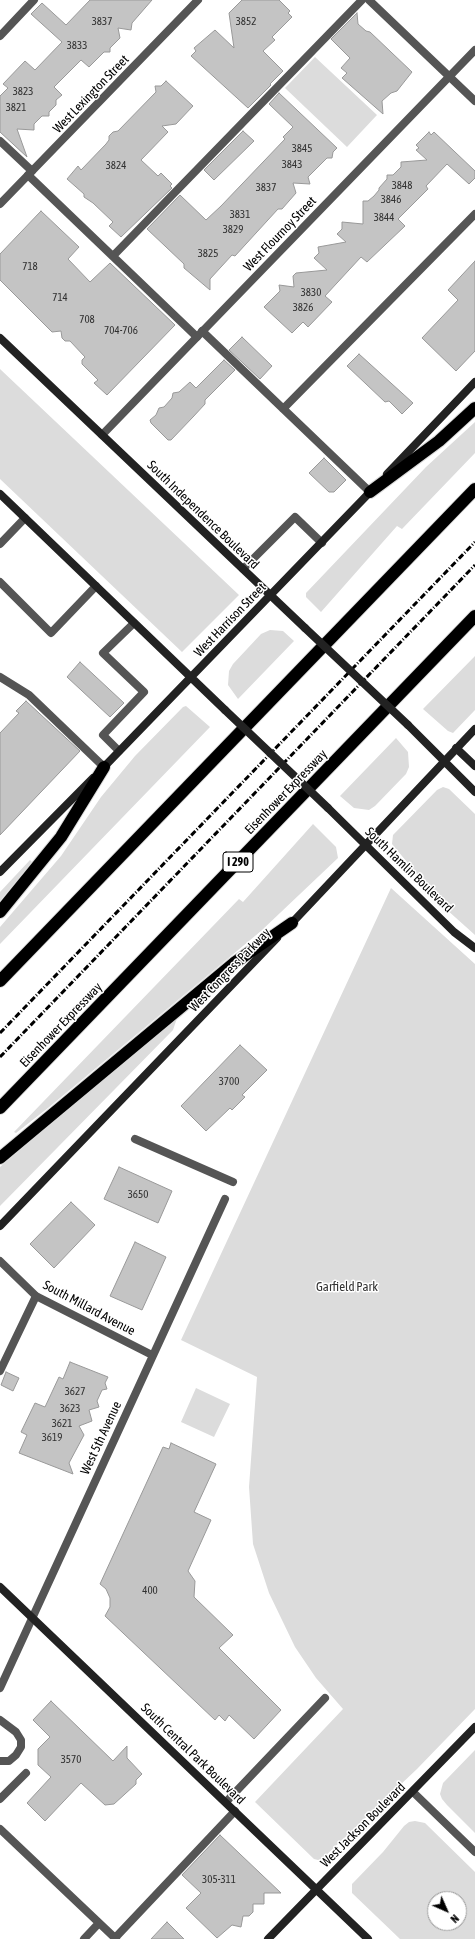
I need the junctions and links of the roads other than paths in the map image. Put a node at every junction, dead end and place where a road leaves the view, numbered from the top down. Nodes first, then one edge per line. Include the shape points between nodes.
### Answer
1 (34, 0) edge
2 (198, 0) edge
3 (362, 0) edge
4 (368, 0) edge
5 (0, 36) edge
6 (475, 50) edge
7 (449, 76) junction
8 (475, 101) edge
9 (0, 141) edge
10 (30, 173) junction
11 (0, 204) edge
12 (475, 214) edge
13 (113, 256) junction
14 (200, 334) junction
15 (0, 338) edge
16 (475, 382) edge
17 (475, 408) edge
18 (283, 409) junction
19 (102, 435) junction
20 (475, 490) edge
21 (370, 492) junction
22 (0, 494) edge
23 (25, 518) junction
24 (322, 543) junction
25 (0, 544) edge
26 (243, 569) junction
27 (0, 582) edge
28 (96, 586) junction
29 (271, 596) junction
30 (475, 616) edge
31 (134, 622) junction
32 (0, 677) edge
33 (191, 677) junction
34 (475, 729) edge
35 (456, 748) junction
36 (119, 751) junction
37 (444, 761) junction
38 (475, 766) edge
39 (104, 767) junction
40 (475, 792) edge
41 (365, 845) junction
42 (0, 872) edge
43 (0, 912) edge
44 (292, 923) junction
45 (475, 948) edge
46 (0, 981) edge
47 (0, 1108) edge
48 (135, 1139) dead end
49 (0, 1158) edge
50 (233, 1182) dead end
51 (225, 1200) dead end
52 (0, 1226) edge
53 (0, 1261) edge
54 (36, 1296) junction
55 (152, 1355) junction
56 (0, 1371) edge
57 (0, 1587) edge
58 (32, 1617) junction
59 (0, 1688) edge
60 (325, 1698) dead end
61 (0, 1720) edge
62 (475, 1727) edge
63 (0, 1761) edge
64 (26, 1773) dead end
65 (413, 1792) junction
66 (0, 1799) edge
67 (226, 1802) junction
68 (235, 1810) junction
69 (0, 1829) edge
70 (475, 1852) edge
71 (316, 1889) junction
72 (99, 1923) junction
73 (84, 1939) edge
74 (115, 1939) edge
75 (268, 1939) edge
76 (368, 1939) edge

1 - 5 street
2 - 10 street, West Lexington Street
3 - 13 street
4 - 7 street
6 - 7 street, West Flournoy Street
7 - 8 street
7 - 14 street, West Flournoy Street
9 - 10 street
10 - 11 street, West Lexington Street
10 - 13 street
12 - 18 street
13 - 14 street
14 - 18 street
14 - 19 street, West Flournoy Street
15 - 19 street, South Independence Boulevard
16 - 21 street, West Harrison Street
17 - 21 highway via 439,441
18 - 21 street
19 - 26 street, South Independence Boulevard
20 - 46 highway
21 - 24 street, West Harrison Street
22 - 23 street
23 - 25 street
23 - 28 street
24 - 26 street via 295,517
24 - 29 street, West Harrison Street
26 - 29 street, South Independence Boulevard
27 - 28 street via 51,633
28 - 31 street
29 - 33 street, West Harrison Street
29 - 37 street, South Independence Boulevard, bridge
30 - 47 highway, Eisenhower Expressway / I 290
31 - 33 street
31 - 36 street via 103,654 144,692 103,735
32 - 39 street via 29,695
33 - 36 street, West Harrison Street
33 - 41 street, South Hamlin Boulevard, bridge
34 - 35 street, West Congress Parkway
35 - 37 street, West Congress Parkway
35 - 38 street
36 - 39 street, West Harrison Street
37 - 40 street
37 - 41 street, West Congress Parkway
39 - 42 street, West Harrison Street
39 - 43 highway via 61,837
41 - 44 street, West Congress Parkway
41 - 45 street, South Hamlin Boulevard via 454,932
44 - 49 highway via 234,963
44 - 52 street, West Congress Parkway
48 - 50 street
51 - 55 street, West 5th Avenue
53 - 54 street, South Millard Avenue
54 - 55 street, South Millard Avenue
54 - 56 street
55 - 58 street, West 5th Avenue
57 - 58 street, South Central Park Boulevard
58 - 59 street, West 5th Avenue
58 - 67 street, South Central Park Boulevard
60 - 67 street
61 - 63 street via 16,1732 21,1746 9,1761
62 - 65 street, West Jackson Boulevard
64 - 66 street
65 - 70 street
65 - 71 street, West Jackson Boulevard
67 - 68 street, South Central Park Boulevard
68 - 71 street, South Central Park Boulevard
68 - 74 street
69 - 72 street
71 - 75 street, West Jackson Boulevard
71 - 76 street, South Central Park Boulevard
72 - 73 street
72 - 74 street

